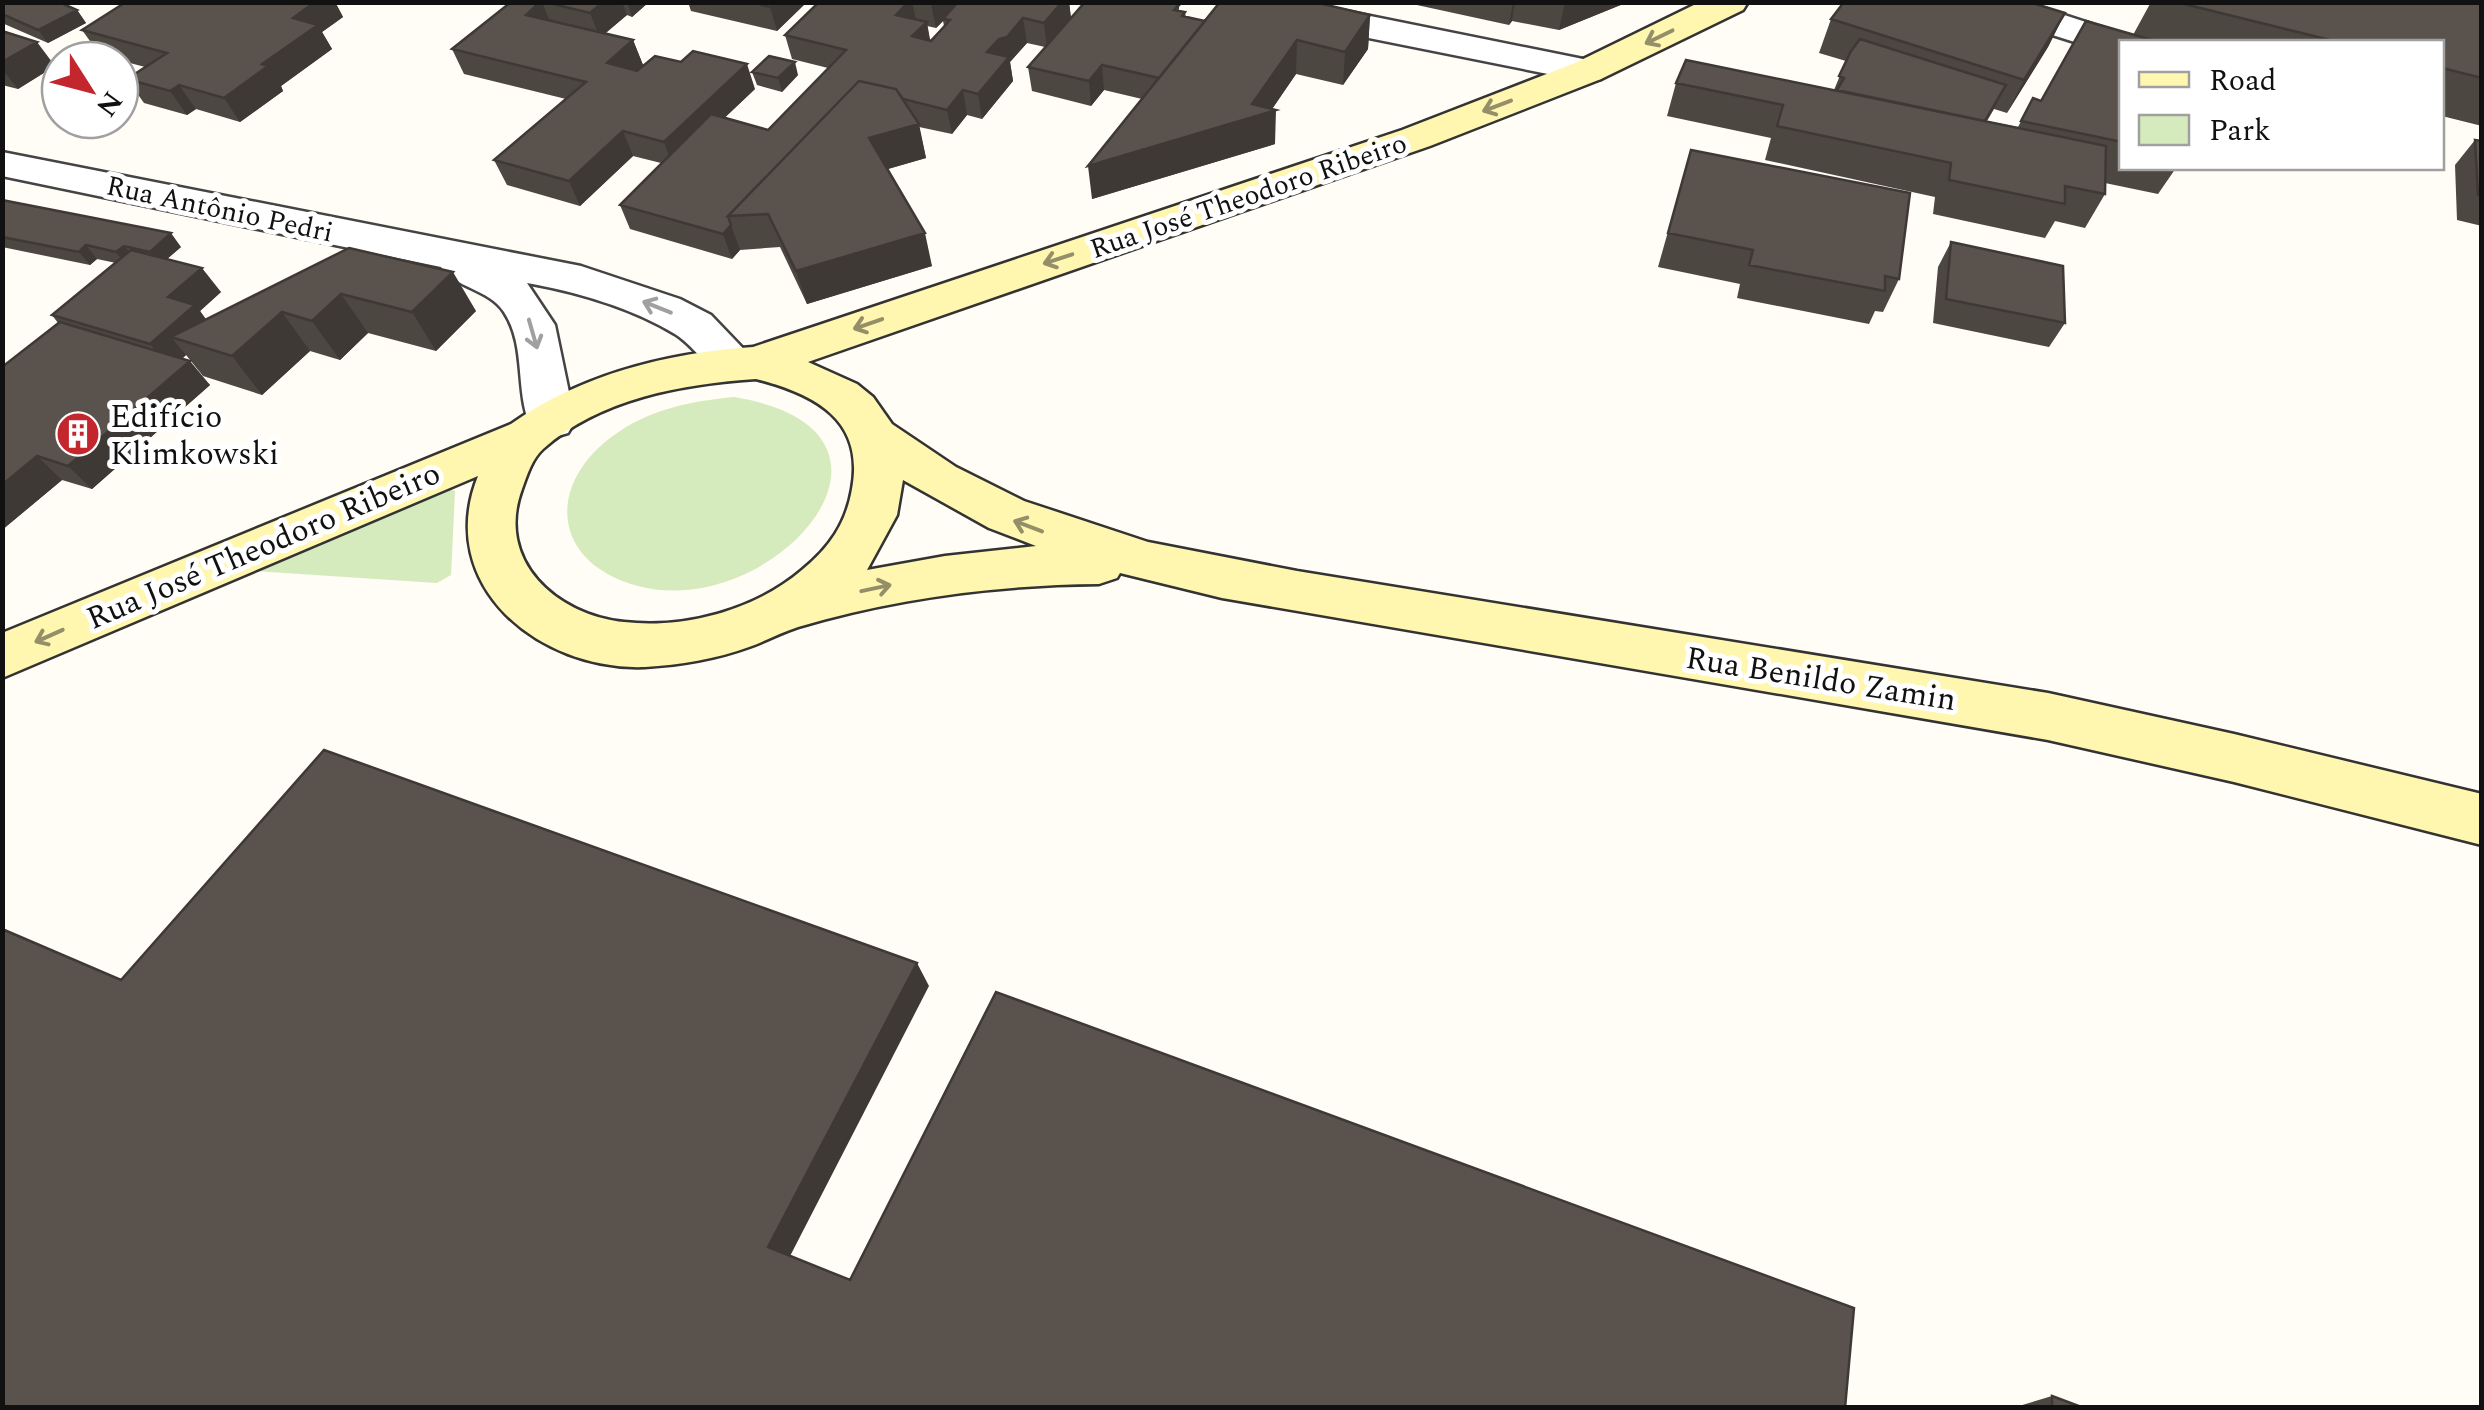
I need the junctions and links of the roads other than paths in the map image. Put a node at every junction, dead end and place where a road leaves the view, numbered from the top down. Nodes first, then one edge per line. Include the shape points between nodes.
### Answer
1 (1244, 2) edge
2 (1730, 2) edge
3 (1986, 2) edge
4 (2119, 45) edge
5 (1588, 70) junction
6 (2, 164) edge
7 (437, 252) junction
8 (745, 363) junction
9 (538, 429) junction
10 (874, 436) junction
11 (1154, 565) junction
12 (782, 610) junction
13 (2, 656) edge
14 (2482, 820) edge

1 - 5 street
2 -> 5 main road, Rua José Theodoro Ribeiro
3 - 4 street
5 -> 8 main road, Rua José Theodoro Ribeiro via 1416,138
6 - 7 street, Rua Antônio Pedri
8 -> 7 street, Rua Antônio Pedri via 664,309 566,276
7 -> 9 street, Rua Antônio Pedri via 516,298 536,340
8 - 9 main road via 648,378 590,399
8 - 10 main road via 840,393 859,408
9 - 12 main road via 495,490 492,525 496,564 515,596 544,618 572,635 621,646 674,645
9 -> 13 main road, Rua José Theodoro Ribeiro
11 -> 10 main road, Rua Benildo Zamin via 996,513 920,472
10 - 12 main road via 880,497 857,546 811,592
12 -> 11 main road, Rua Benildo Zamin via 968,572
11 - 14 main road, Rua Benildo Zamin via 1991,706

